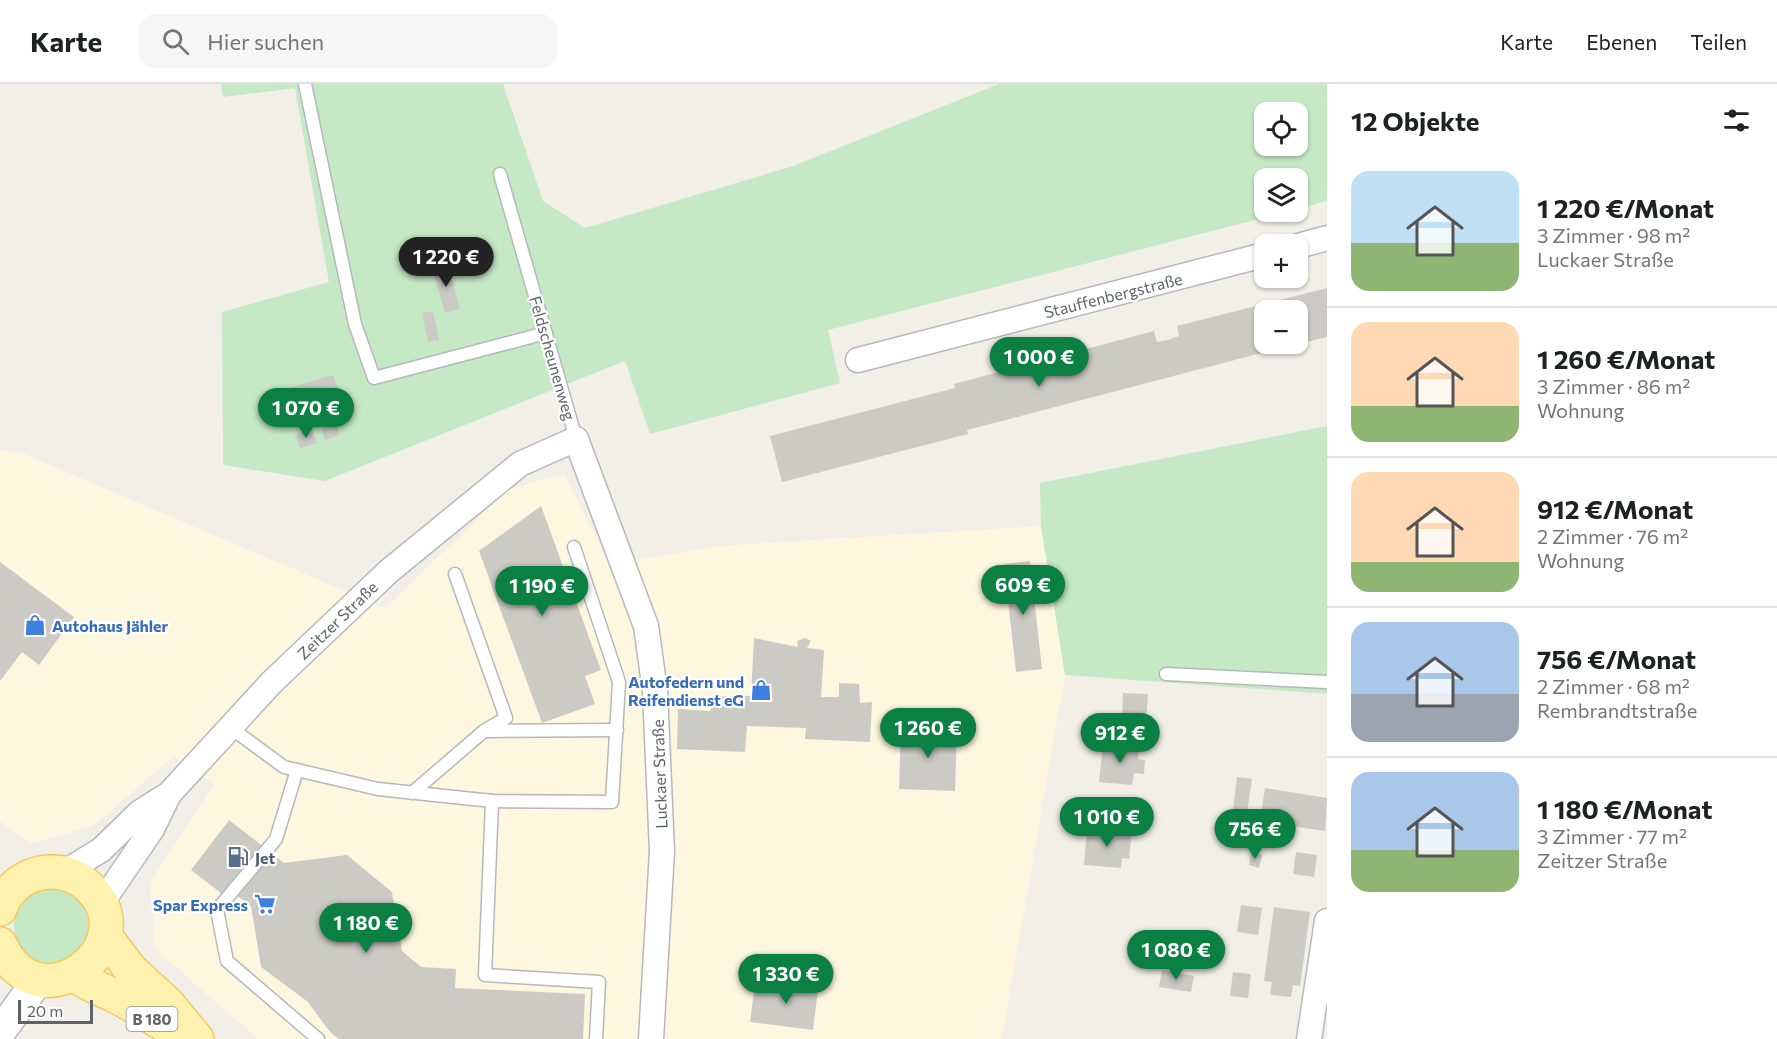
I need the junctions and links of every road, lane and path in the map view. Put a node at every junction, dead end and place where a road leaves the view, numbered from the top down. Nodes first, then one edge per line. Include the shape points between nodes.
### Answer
1 (305, 84) edge
2 (500, 174) dead end
3 (1327, 238) edge
4 (1308, 243) edge
5 (1254, 258) edge
6 (546, 333) junction
7 (858, 360) dead end
8 (576, 439) junction
9 (574, 547) dead end
10 (455, 574) dead end
11 (1166, 674) dead end
12 (1327, 682) edge
13 (231, 728) junction
14 (616, 730) junction
15 (484, 731) junction
16 (297, 770) junction
17 (412, 793) junction
18 (169, 794) junction
19 (492, 801) junction
20 (0, 862) edge
21 (49, 873) junction
22 (0, 909) edge
23 (103, 920) junction
24 (1327, 921) edge
25 (2, 954) edge
26 (74, 975) junction
27 (39, 979) junction
28 (0, 1032) edge
29 (196, 1039) edge
30 (318, 1039) edge
31 (596, 1039) edge
32 (651, 1039) edge
33 (1309, 1039) edge

1 - 6 lane via 355,324 374,378
2 - 6 lane, Feldscheunenweg
3 - 4 street
5 - 7 street, Stauffenbergstraße
6 - 8 lane, Feldscheunenweg
8 - 13 street, Zeitzer Straße via 520,464 389,571 272,682
8 - 32 street, Luckaer Straße via 646,626 655,690 662,851
9 - 14 lane via 620,682
10 - 15 lane via 506,718
11 - 12 lane
13 - 16 lane via 284,767
13 - 18 street, Zeitzer Straße
14 - 15 lane
14 - 19 lane via 612,802
15 - 17 lane
16 - 17 lane
16 - 30 lane via 276,839 217,910 227,961
17 - 19 lane
18 - 21 street, Zeitzer Straße via 139,813 101,850
18 - 23 street, Zeitzer Straße
19 - 31 lane via 485,975 598,982
20 - 21 main road via 16,869
21 - 22 main road via 17,884
21 - 23 main road via 79,879 89,887
23 - 26 main road via 101,948 85,969
23 - 29 main road, B 180 via 131,970 168,1004
24 - 33 street
25 - 27 main road via 23,973
26 - 27 main road via 61,980
26 - 29 main road, B 180 via 164,1026
27 - 28 street

